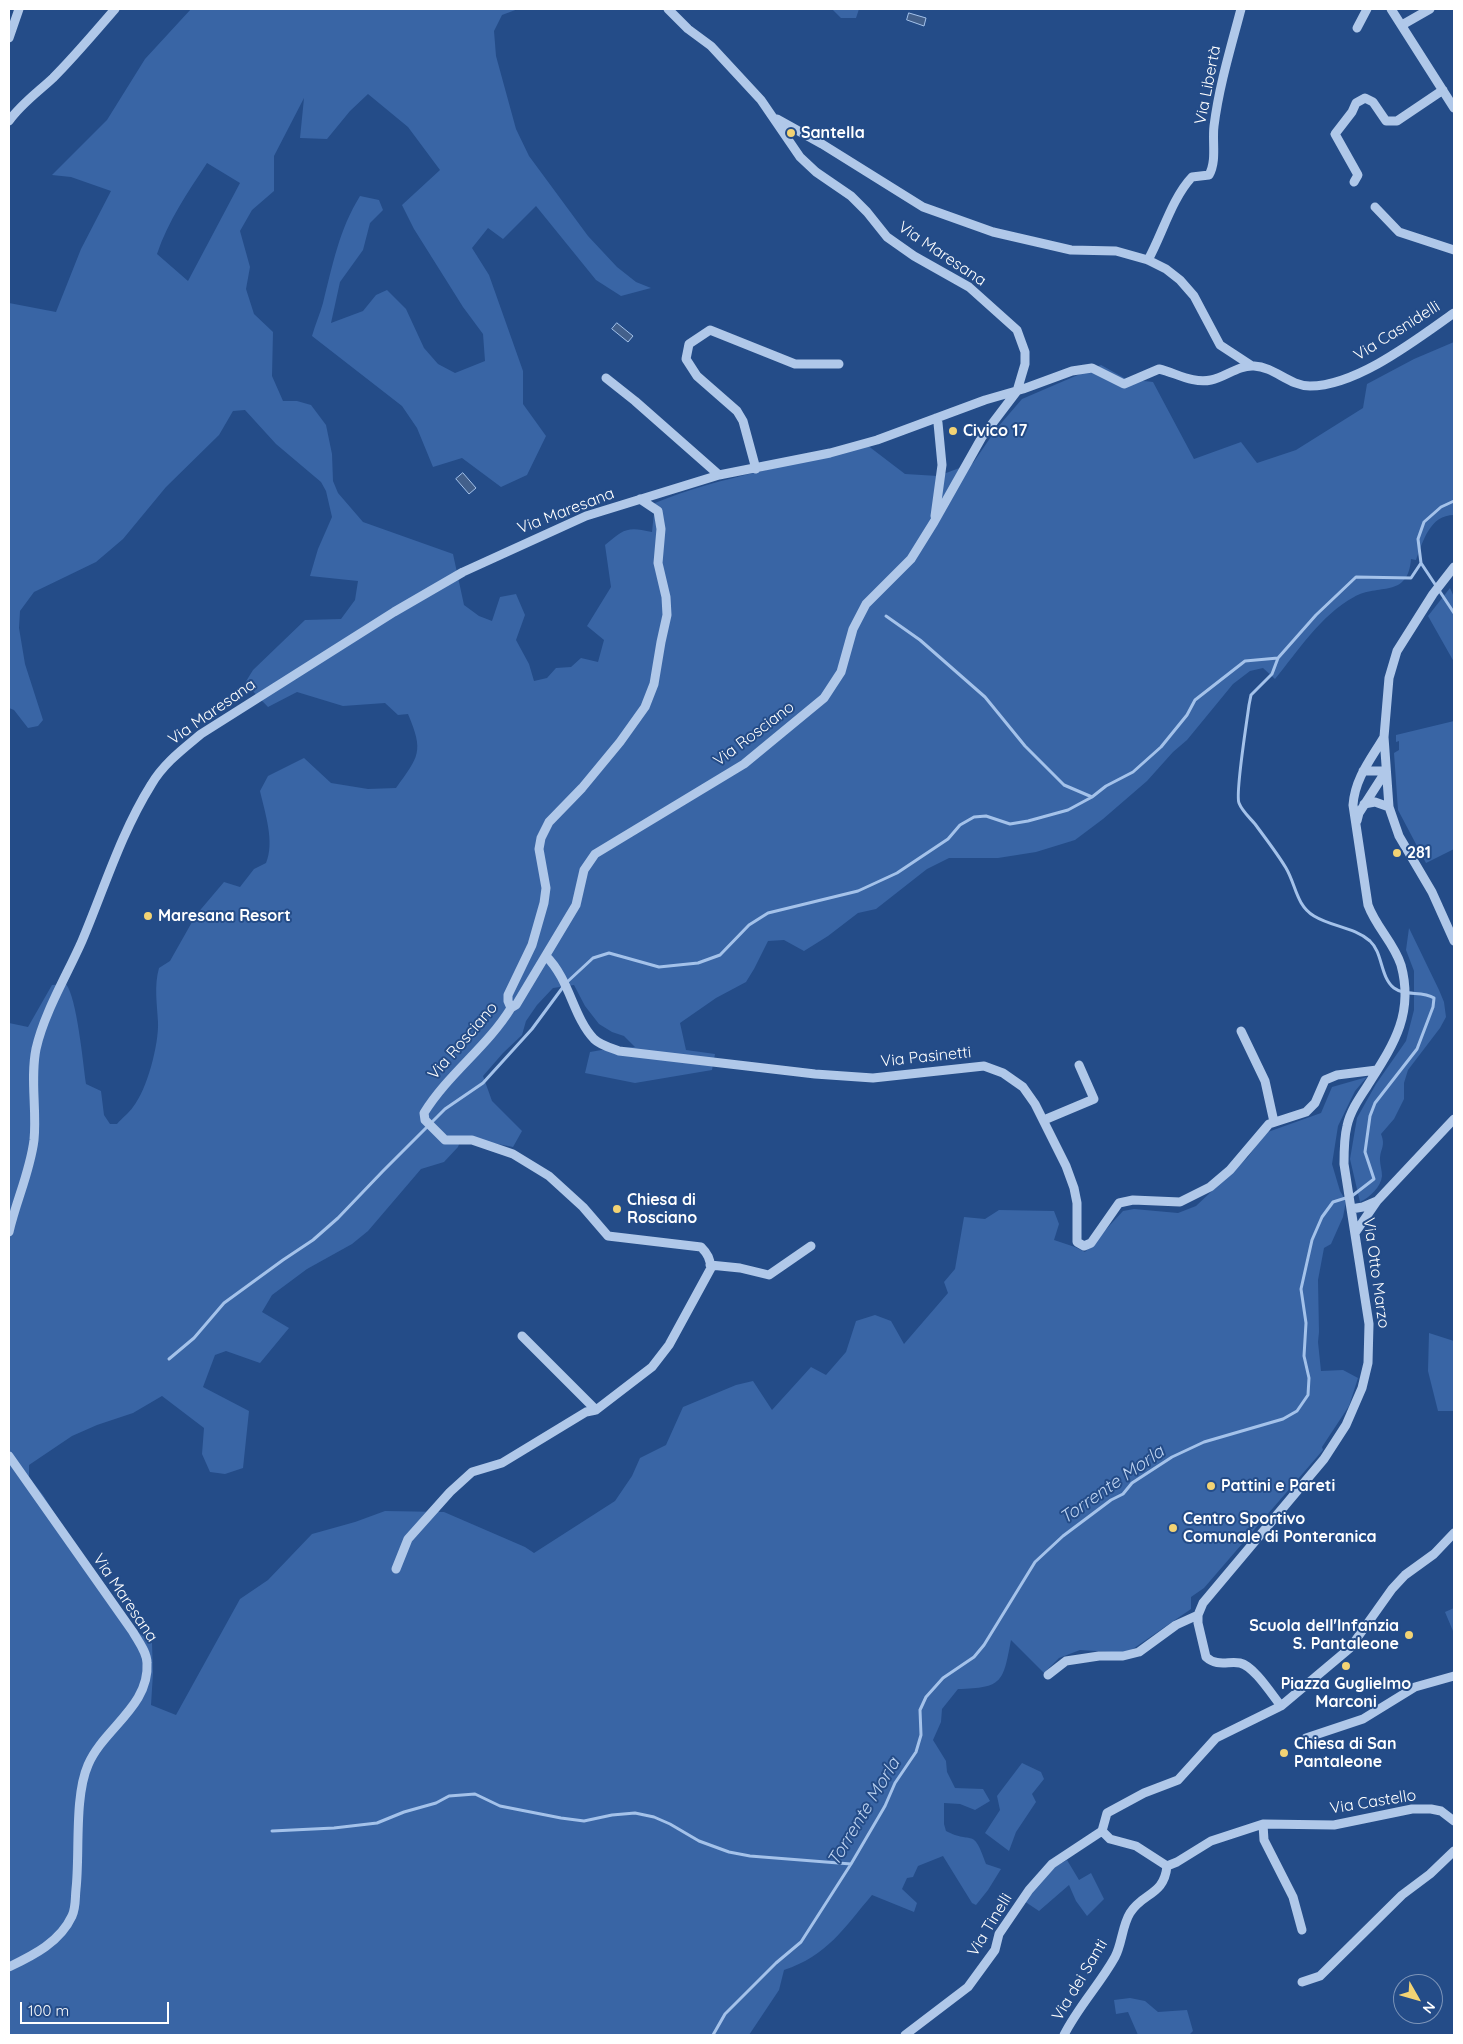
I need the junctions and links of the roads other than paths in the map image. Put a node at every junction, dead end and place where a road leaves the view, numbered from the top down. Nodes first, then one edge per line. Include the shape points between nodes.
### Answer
1 (19, 9) edge
2 (115, 9) edge
3 (668, 9) edge
4 (1241, 9) edge
5 (1367, 9) edge
6 (1390, 9) edge
7 (1430, 9) edge
8 (1402, 25) junction
9 (1357, 28) dead end
10 (9, 38) edge
11 (1444, 90) junction
12 (1454, 108) edge
13 (774, 118) junction
14 (9, 121) edge
15 (1354, 182) dead end
16 (1375, 207) dead end
17 (1454, 250) edge
18 (1148, 260) junction
19 (1454, 313) edge
20 (839, 364) dead end
21 (1252, 366) junction
22 (606, 378) dead end
23 (1017, 391) junction
24 (936, 418) junction
25 (756, 468) junction
26 (719, 475) junction
27 (640, 499) junction
28 (934, 522) junction
29 (1454, 567) edge
30 (1384, 737) junction
31 (1363, 771) junction
32 (1386, 771) junction
33 (1364, 804) junction
34 (1389, 807) junction
35 (1356, 826) junction
36 (1454, 941) edge
37 (546, 956) junction
38 (511, 1008) junction
39 (1241, 1031) dead end
40 (1079, 1065) dead end
41 (1377, 1070) junction
42 (1454, 1118) edge
43 (1044, 1120) junction
44 (1274, 1122) junction
45 (1378, 1201) junction
46 (1351, 1208) junction
47 (9, 1232) edge
48 (1355, 1233) junction
49 (811, 1246) dead end
50 (710, 1265) junction
51 (522, 1336) dead end
52 (596, 1410) junction
53 (9, 1456) edge
54 (1454, 1533) edge
55 (396, 1569) dead end
56 (1198, 1615) junction
57 (1048, 1675) dead end
58 (1454, 1676) edge
59 (1282, 1706) junction
60 (1306, 1738) dead end
61 (1454, 1822) edge
62 (1263, 1824) junction
63 (1102, 1832) junction
64 (1454, 1851) edge
65 (1167, 1866) junction
66 (1302, 1930) dead end
67 (9, 1966) edge
68 (1302, 1982) dead end
69 (918, 2025) junction
70 (905, 2035) edge
71 (917, 2035) edge
72 (1064, 2035) edge

1 - 10 street
2 - 14 street
3 - 13 street, Via Maresana via 712,46
4 - 18 street, Via Libertà via 1213,128 1212,169 1209,175 1192,177 1184,185
5 - 9 street
6 - 8 street
7 - 8 street
8 - 11 street
11 - 12 street
11 - 15 street via 1397,122 1386,120 1373,102 1365,98 1356,102 1335,134 1358,175
13 - 18 street, Via Casnidelli via 923,207 945,216 993,232 1071,250 1116,251
13 - 23 street, Via Maresana via 800,157 851,196 887,237 969,287 1018,330 1025,352
16 - 17 street via 1399,232
18 - 21 street, Via Casnidelli via 1180,280 1194,296 1220,345
19 - 21 street, Via Casnidelli via 1377,364 1343,380 1311,386 1296,385 1264,368
20 - 25 street via 795,364 710,330 688,344 686,359 697,376 743,420
21 - 23 street via 1211,380 1194,381 1159,369 1124,384 1092,368 1072,371
22 - 26 street
23 - 24 street, Via Maresana
23 - 28 street, Via Rosciano via 982,438
24 - 25 street, Via Maresana via 877,440
24 - 28 street via 942,466
25 - 26 street, Via Maresana
26 - 27 street, Via Maresana
27 - 38 street, Via Maresana via 658,511 661,529 658,563 667,615 654,684 646,707 582,788 549,822 541,838 539,849 546,888 544,902 532,944 508,995
27 - 47 street, Via Maresana via 586,516 463,572 210,729 172,758 151,783 131,821 44,1024 36,1050 34,1072 34,1140
28 - 37 street, Via Rosciano via 910,558 866,604 853,629 841,672 824,698 744,764 595,854 584,870 576,905
29 - 30 street via 1397,651 1389,678
30 - 31 street, Via Otto Marzo
30 - 32 street
31 - 32 street
31 - 35 street, Via Otto Marzo via 1354,792
32 - 33 street, Via Otto Marzo
32 - 34 street
33 - 34 street via 1375,802
33 - 35 street, Via Otto Marzo
34 - 36 street via 1399,836 1432,892
35 - 41 street, Via Otto Marzo via 1368,905 1394,949 1404,986 1405,1007 1401,1027
37 - 38 street, Via Rosciano
37 - 43 street, Via Pasinetti via 566,983 585,1027 595,1041 618,1051 873,1078 984,1066 1003,1073 1023,1087
38 - 50 street, Via Rosciano via 433,1099 424,1113 426,1120 445,1140 472,1140 513,1154 549,1176 583,1207 608,1236 700,1247 706,1252
39 - 44 street via 1265,1080
40 - 43 street via 1094,1099
41 - 44 street, Via Pasinetti via 1337,1075 1325,1080 1315,1103 1306,1112
41 - 46 street, Via Otto Marzo via 1355,1105 1347,1125 1344,1146
42 - 45 street
43 - 44 street, Via Pasinetti via 1074,1188 1077,1242 1084,1246 1091,1242 1119,1203 1133,1200 1180,1202 1210,1188
45 - 46 street via 1363,1208
45 - 48 street
46 - 48 street, Via Otto Marzo
48 - 56 street, Via Otto Marzo via 1370,1340 1368,1363 1355,1406 1324,1459 1203,1603
49 - 50 street via 769,1275
50 - 52 street via 684,1319 652,1367
51 - 52 street
52 - 55 street via 586,1412 502,1463 472,1472 408,1539
53 - 67 street, Via Maresana via 133,1632 147,1662 138,1698 88,1764 82,1782 79,1867 73,1914 53,1941
54 - 59 street via 1392,1589 1350,1648
56 - 57 street via 1176,1625 1139,1652 1066,1661
56 - 59 street via 1206,1657 1217,1663 1240,1663 1251,1668
58 - 60 street via 1415,1687 1363,1719
59 - 63 street via 1216,1738 1178,1780 1144,1793 1107,1813
61 - 62 street, Via Castello via 1441,1811 1412,1809 1334,1825
62 - 65 street, Via Castello via 1211,1841
62 - 66 street via 1264,1840 1294,1897
63 - 65 street via 1110,1839 1136,1846
63 - 69 street, Via Tinelli via 1052,1864 1029,1890 999,1934 995,1950 968,1988
64 - 68 street via 1402,1895 1320,1976
65 - 72 street, Via dei Santi via 1166,1877 1160,1886 1130,1913 1115,1956
69 - 70 street, Via Tinelli
69 - 71 street

